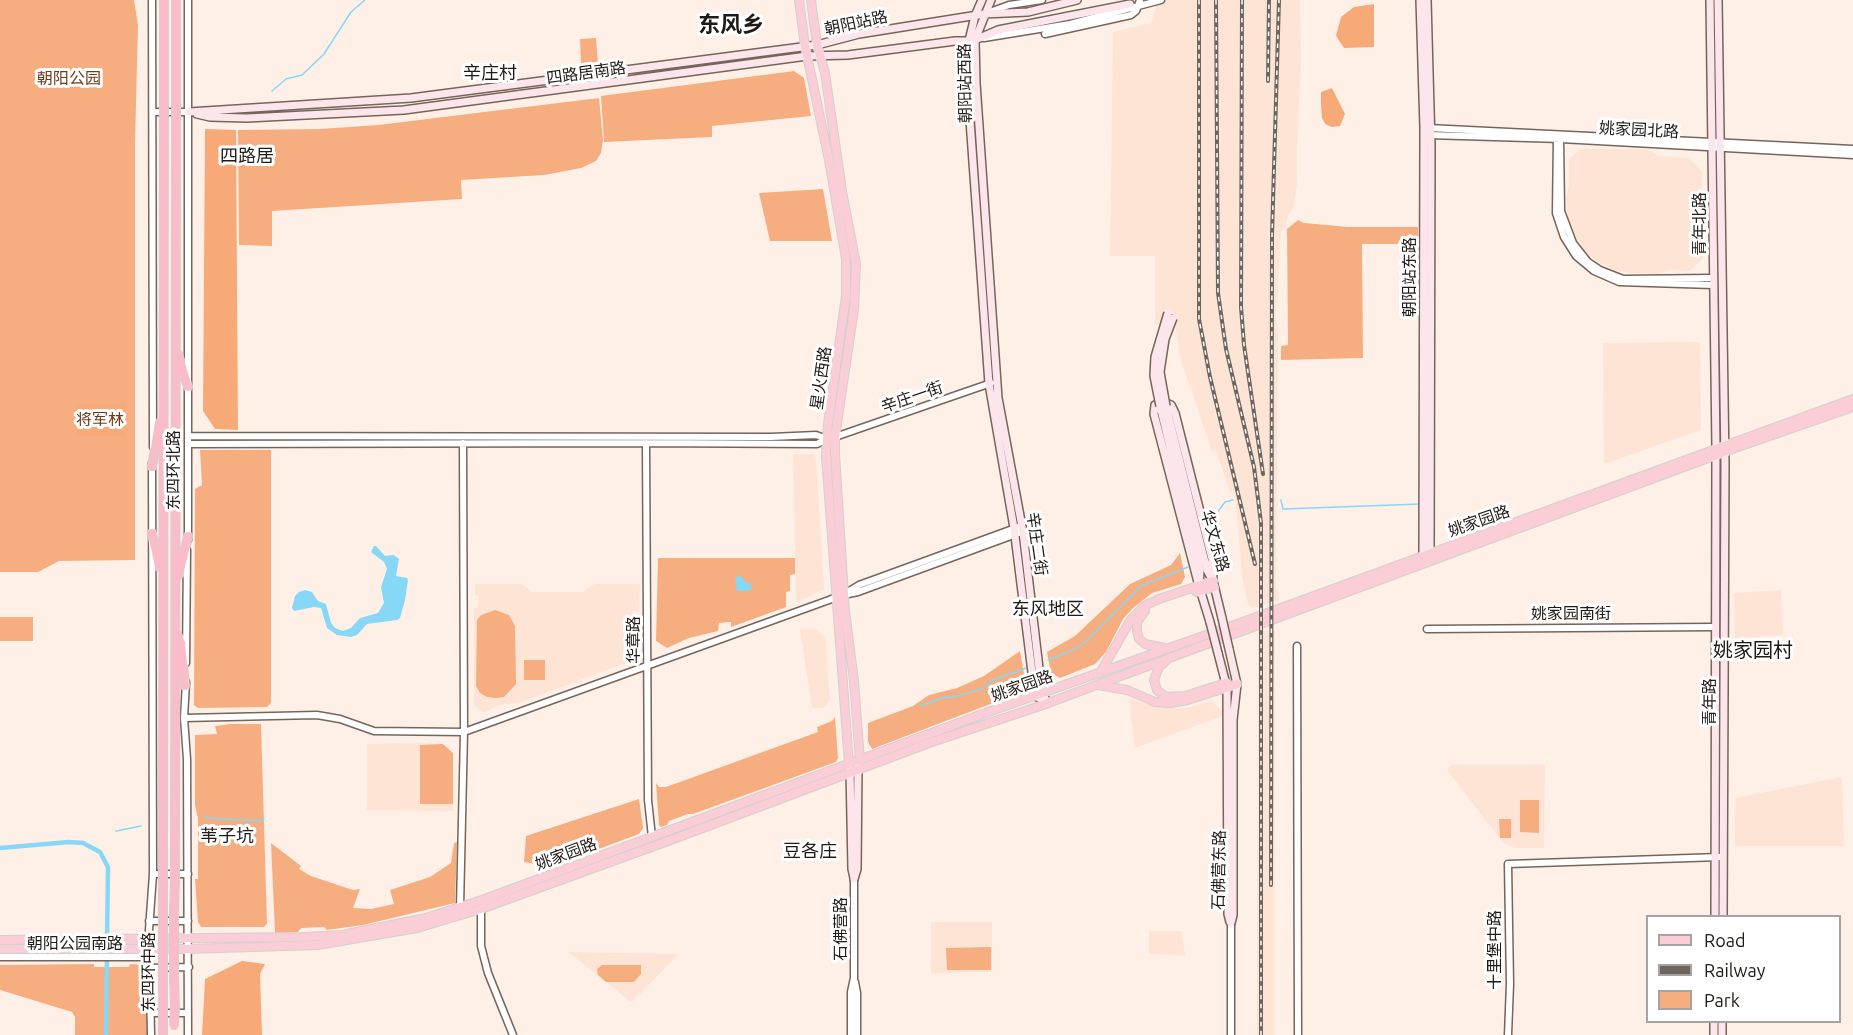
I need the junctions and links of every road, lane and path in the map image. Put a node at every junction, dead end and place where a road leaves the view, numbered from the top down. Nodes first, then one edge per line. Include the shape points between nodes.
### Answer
1 (152, 0) edge
2 (164, 0) edge
3 (176, 0) edge
4 (188, 0) edge
5 (799, 0) edge
6 (811, 0) edge
7 (981, 0) edge
8 (991, 0) edge
9 (1042, 0) edge
10 (1077, 0) edge
11 (1140, 0) edge
12 (1161, 0) edge
13 (1420, 0) edge
14 (1427, 0) edge
15 (1710, 0) edge
16 (1718, 0) edge
17 (1130, 4) dead end
18 (984, 14) junction
19 (975, 16) junction
20 (1045, 34) dead end
21 (972, 41) junction
22 (817, 45) junction
23 (805, 46) junction
24 (819, 55) junction
25 (807, 56) junction
26 (153, 112) junction
27 (189, 112) junction
28 (1427, 131) junction
29 (1558, 138) junction
30 (1717, 145) junction
31 (1853, 149) edge
32 (1853, 155) edge
33 (982, 167) joint
34 (973, 168) joint
35 (1713, 282) junction
36 (1170, 315) dead end
37 (176, 345) junction
38 (997, 381) junction
39 (989, 384) junction
40 (188, 387) junction
41 (163, 398) junction
42 (1853, 399) edge
43 (1163, 406) junction
44 (1853, 407) edge
45 (1715, 422) junction
46 (1725, 422) junction
47 (188, 436) junction
48 (831, 438) junction
49 (463, 443) junction
50 (646, 443) junction
51 (188, 444) junction
52 (1725, 448) junction
53 (1716, 452) junction
54 (152, 467) junction
55 (1018, 530) junction
56 (152, 533) junction
57 (188, 536) junction
58 (1426, 554) junction
59 (163, 582) junction
60 (1214, 584) junction
61 (1201, 588) junction
62 (176, 589) junction
63 (844, 594) junction
64 (836, 598) junction
65 (1715, 627) junction
66 (175, 629) junction
67 (1427, 629) dead end
68 (1297, 646) dead end
69 (1169, 652) junction
70 (648, 666) junction
71 (1100, 673) junction
72 (1236, 682) junction
73 (1096, 685) junction
74 (1226, 685) junction
75 (186, 686) junction
76 (1039, 695) junction
77 (1048, 702) junction
78 (184, 718) junction
79 (464, 732) junction
80 (860, 761) junction
81 (853, 769) junction
82 (652, 837) junction
83 (1723, 856) junction
84 (1715, 857) junction
85 (153, 874) junction
86 (188, 874) junction
87 (854, 879) joint
88 (460, 907) junction
89 (483, 908) junction
90 (163, 909) joint
91 (1715, 915) edge
92 (1723, 915) edge
93 (149, 921) junction
94 (188, 921) junction
95 (1231, 923) junction
96 (149, 939) junction
97 (188, 939) junction
98 (0, 940) edge
99 (0, 949) edge
100 (188, 949) junction
101 (94, 953) junction
102 (149, 953) junction
103 (0, 957) edge
104 (189, 967) junction
105 (150, 968) junction
106 (854, 978) junction
107 (174, 979) joint
108 (151, 1013) junction
109 (188, 1013) junction
110 (151, 1035) edge
111 (163, 1035) edge
112 (174, 1035) edge
113 (188, 1035) edge
114 (513, 1035) edge
115 (851, 1035) edge
116 (857, 1035) edge
117 (1232, 1035) edge
118 (1298, 1035) edge
119 (1508, 1035) edge

1 - 26 street, 东四环北路
2 - 41 highway, 东四环北路, bridge
3 - 37 highway, 东四环北路, bridge
4 - 27 street, 东四环北路
5 - 23 main road, 星火西路
6 - 22 main road, 星火西路
7 - 19 main road, 朝阳站西路
8 - 18 main road, 朝阳站西路
9 - 18 street via 1009,4
10 - 18 main road, 朝阳站路 via 1028,12
11 - 20 street via 1131,15
12 - 21 street via 1070,24
13 - 28 main road, 朝阳站东路
14 - 28 main road, 朝阳站东路
15 - 30 main road, 青年北路
16 - 30 main road, 青年北路
17 - 21 main road via 998,30
18 - 19 main road, 朝阳站路
18 - 21 main road, 朝阳站西路
19 - 21 main road, 朝阳站西路
19 - 22 main road, 朝阳站路 via 859,34
21 - 24 main road, 朝阳站路
21 - 33 main road, 朝阳站西路
21 - 34 main road, 朝阳站西路 via 967,79
22 - 23 main road, 朝阳站路
22 - 24 main road, 星火西路
23 - 25 main road, 星火西路
23 - 27 main road, 朝阳站路 via 411,98
24 - 25 main road, 朝阳站路
24 - 48 main road, 星火西路 via 857,282
25 - 27 main road, 四路居南路 via 404,110 246,118
25 - 48 main road, 星火西路 via 846,259 846,296
26 - 27 street
26 - 54 street, 东四环北路
27 - 40 street, 东四环北路
28 - 29 street, 姚家园北路
28 - 58 main road, 朝阳站东路
29 - 30 street, 姚家园北路
29 - 35 street via 1561,211 1573,243 1588,262 1623,279
30 - 31 street, 姚家园北路
30 - 32 street, 姚家园北路
30 - 35 main road, 青年北路
30 - 46 main road, 青年北路
33 - 38 main road, 辛庄二街
34 - 39 main road, 辛庄二街
35 - 45 main road, 青年北路
36 - 43 main road, bridge via 1155,357 1154,376
37 - 40 highway
37 - 62 highway, 东四环北路
38 - 39 street, 辛庄一街
38 - 55 main road, 辛庄二街
39 - 48 street, 辛庄一街
39 - 55 main road, 辛庄二街
40 - 47 street, 东四环北路
41 - 54 highway
41 - 59 highway, 东四环北路
42 - 52 main road, 姚家园路
43 - 60 main road, 华文东路
43 - 61 main road, 华文东路
44 - 52 main road, 姚家园路
45 - 46 main road
45 - 53 main road, 青年北路
46 - 52 main road, 青年北路
47 - 48 street
47 - 51 street, 东四环北路
48 - 50 street, 辛庄一街 via 817,444
48 - 63 main road, 星火西路
48 - 64 main road, 星火西路 via 826,456
49 - 50 street, 辛庄一街
49 - 51 street, 辛庄一街
49 - 79 street
50 - 70 street, 华章路
51 - 57 street, 东四环北路
52 - 53 main road, 姚家园路
52 - 83 main road, 青年路
53 - 58 main road, 姚家园路
53 - 65 main road, 青年路
53 - 69 main road, 姚家园路
54 - 56 street, 东四环北路
55 - 63 street via 859,585
55 - 76 main road, 辛庄二街
56 - 59 highway
56 - 85 street, 东四环北路
57 - 62 highway
57 - 75 street, 东四环北路
58 - 69 main road, 姚家园路
59 - 90 highway, 东四环北路, bridge
60 - 61 main road
60 - 61 main road via 1212,559 1175,413 1164,402 1155,405 1154,414
60 - 72 main road, 华文东路, bridge
61 - 69 main road via 1154,605 1137,622 1139,639
61 - 71 main road via 1159,598 1137,612
61 - 74 main road, 华文东路, bridge
62 - 66 highway, 东四环北路
63 - 64 street
63 - 80 main road, 星火西路
64 - 70 street
64 - 81 main road, 星火西路
65 - 67 street, 姚家园南街
65 - 84 main road, 青年路
66 - 75 highway via 181,643
66 - 107 highway, 东四环北路, bridge
68 - 118 street
69 - 71 main road, 姚家园路
69 - 73 main road, 姚家园路
69 - 74 main road via 1155,676 1155,686 1166,697
70 - 79 street
70 - 82 street, 华章路 via 648,800
71 - 76 main road, 姚家园路
72 - 74 main road
72 - 95 main road, 石佛营东路
73 - 74 main road via 1170,703
73 - 77 main road, 姚家园路
74 - 95 main road, 石佛营东路
75 - 78 street, 东四环北路
76 - 77 main road
76 - 80 main road, 姚家园路
77 - 81 main road, 姚家园路
78 - 79 street via 317,715 374,731
78 - 86 street, 东四环北路
79 - 88 street
80 - 81 main road, 姚家园路
81 - 82 main road, 姚家园路
81 - 87 main road, 石佛营路 via 858,868
81 - 89 main road, 姚家园路
82 - 88 main road, 姚家园路
83 - 84 street
83 - 92 main road, 青年路
84 - 91 main road, 青年路
84 - 119 street, 十里堡中路 via 1508,864
85 - 86 street
85 - 93 street, 东四环北路
86 - 94 street, 东四环北路
87 - 106 street, 石佛营路
88 - 97 main road, 姚家园路 via 342,935
89 - 100 main road, 姚家园路 via 417,928 343,942
89 - 114 street via 483,956
90 - 111 highway, 东四环中路, bridge
93 - 94 street
93 - 96 street, 东四环北路
94 - 97 street, 东四环北路
95 - 117 street
96 - 97 main road, 朝阳公园南路
96 - 98 main road, 朝阳公园南路
96 - 102 street, 东四环中路
97 - 100 street, 东四环北路
99 - 101 main road, 朝阳公园南路
100 - 102 main road, 朝阳公园南路
100 - 104 street
101 - 102 main road, 朝阳公园南路
101 - 103 street, 朝阳公园南路
102 - 105 street, 东四环中路
104 - 105 street
104 - 109 street
105 - 108 street, 东四环中路
106 - 115 street, 石佛营路
106 - 116 street, 石佛营路
107 - 112 highway, 东四环中路, bridge
108 - 109 street
108 - 110 street, 东四环中路
109 - 113 street

